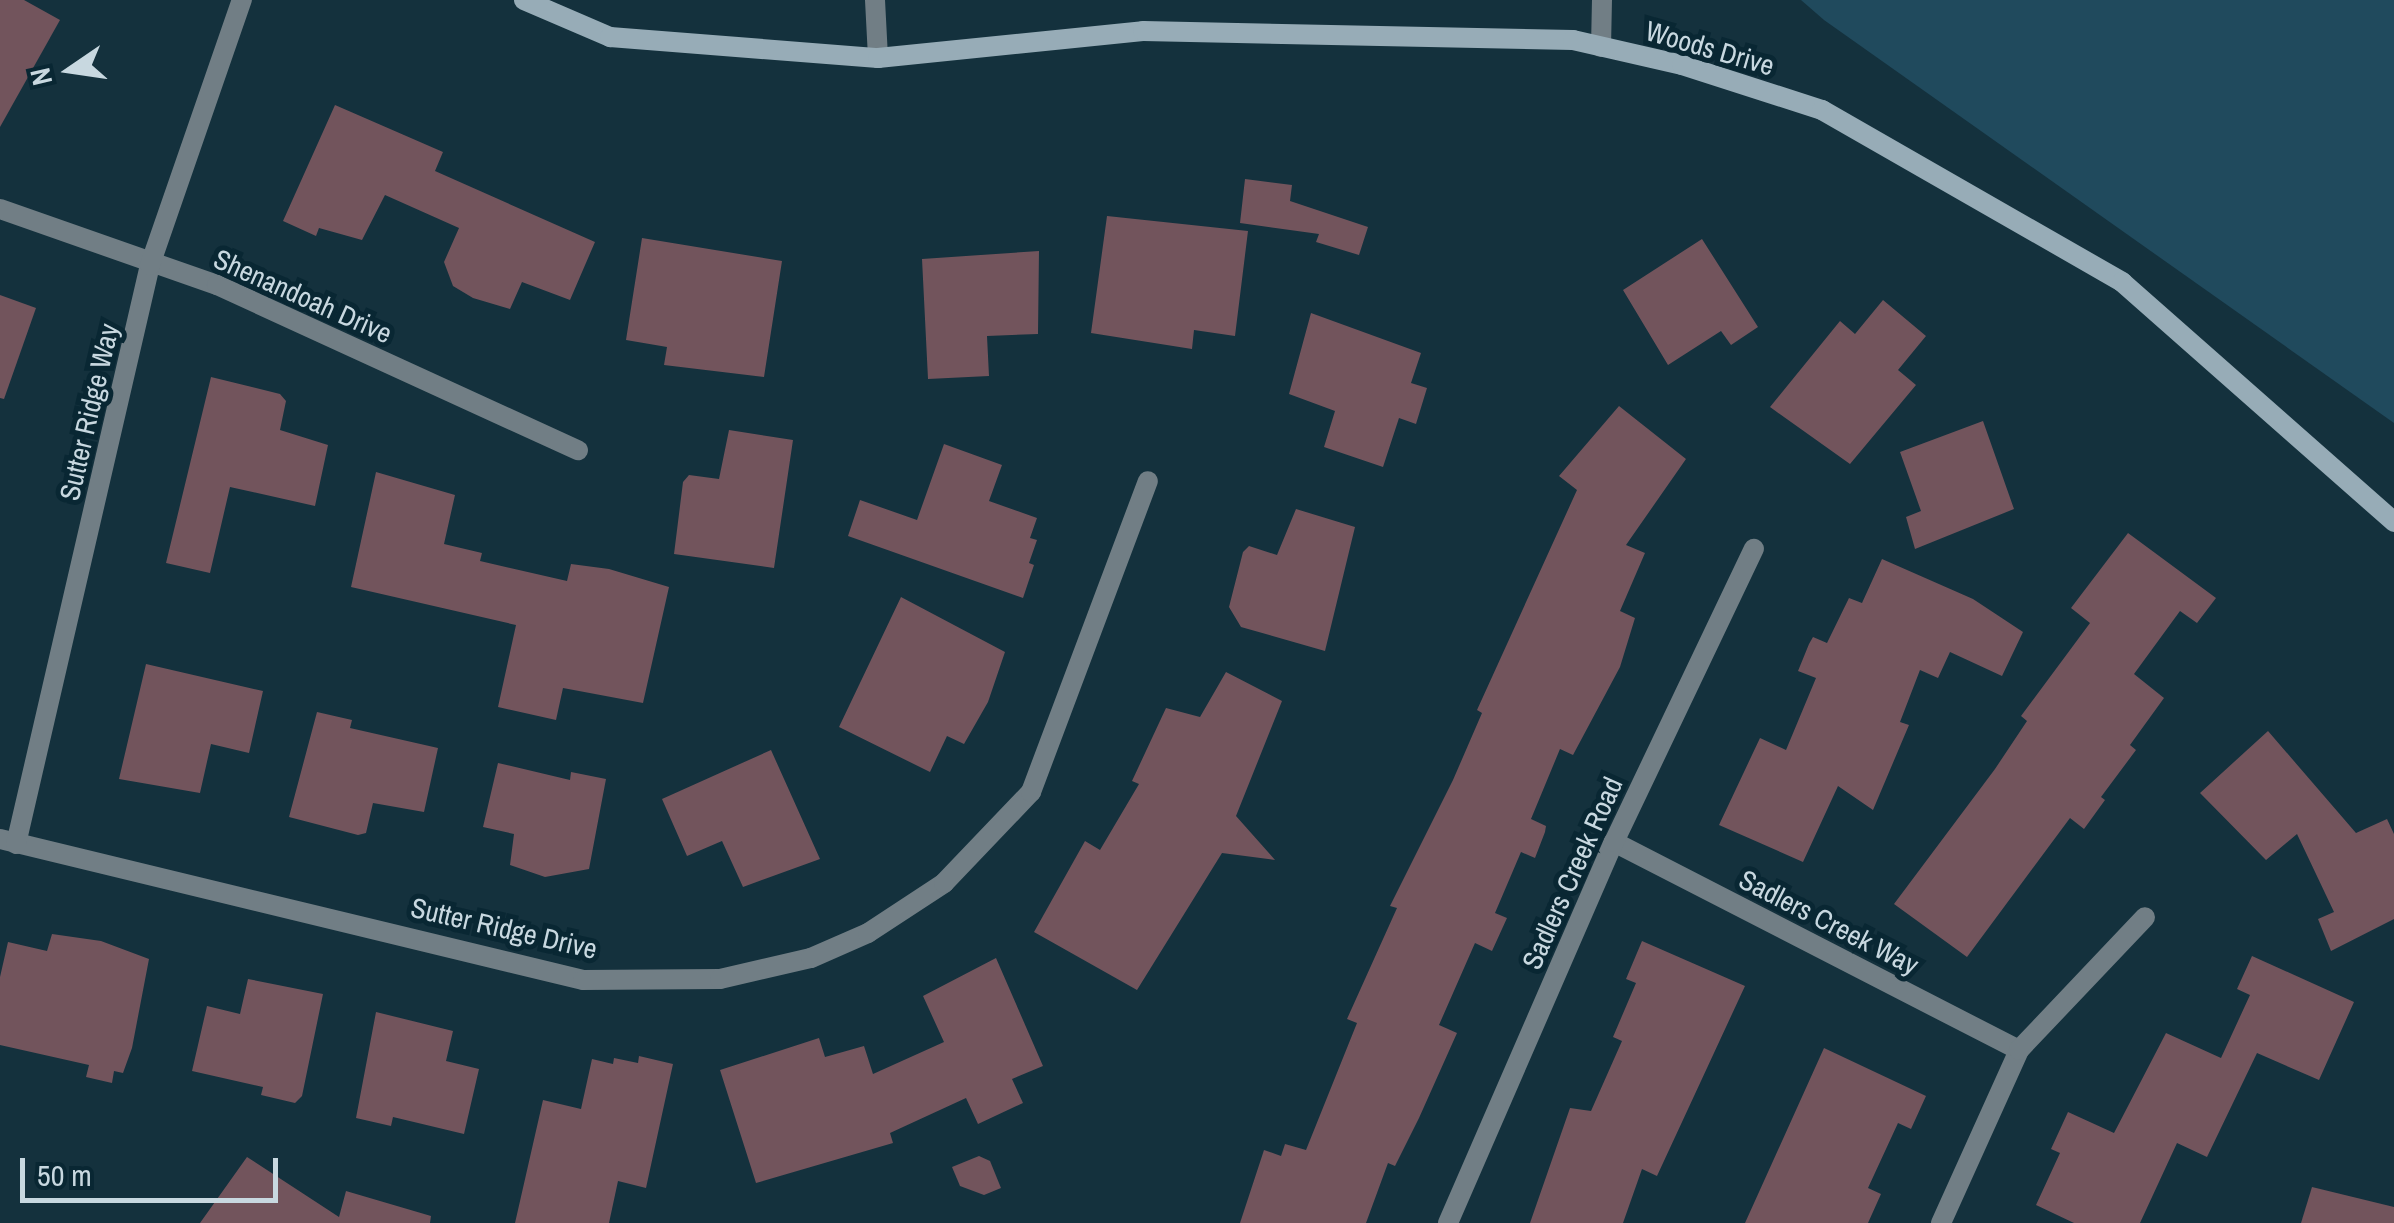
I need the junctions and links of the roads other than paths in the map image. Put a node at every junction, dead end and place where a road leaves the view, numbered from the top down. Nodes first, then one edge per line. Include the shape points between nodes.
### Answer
1 (242, 0) edge
2 (524, 0) edge
3 (875, 0) edge
4 (1602, 0) edge
5 (1601, 48) junction
6 (878, 58) junction
7 (0, 209) edge
8 (150, 264) junction
9 (578, 450) dead end
10 (1148, 481) dead end
11 (2394, 522) edge
12 (1754, 549) dead end
13 (8, 841) edge
14 (1614, 842) junction
15 (2145, 918) dead end
16 (2019, 1050) junction
17 (1448, 1223) edge
18 (1941, 1223) edge

1 - 8 street, Sutter Ridge Way
2 - 6 street, Woods Drive via 610,37
3 - 6 street
4 - 5 street
5 - 6 street, Woods Drive via 1573,40 1143,31
5 - 11 street, Woods Drive via 1682,65 1822,110 2122,282
7 - 8 street, Shenandoah Drive
8 - 9 street, Shenandoah Drive via 217,285
8 - 13 street, Sutter Ridge Way
10 - 13 street, Sutter Ridge Drive via 1031,792 944,884 868,933 811,958 720,979 583,980
12 - 14 street, Sadlers Creek Road
14 - 16 street, Sadlers Creek Way
14 - 17 street, Sadlers Creek Road
15 - 16 street
16 - 18 street

